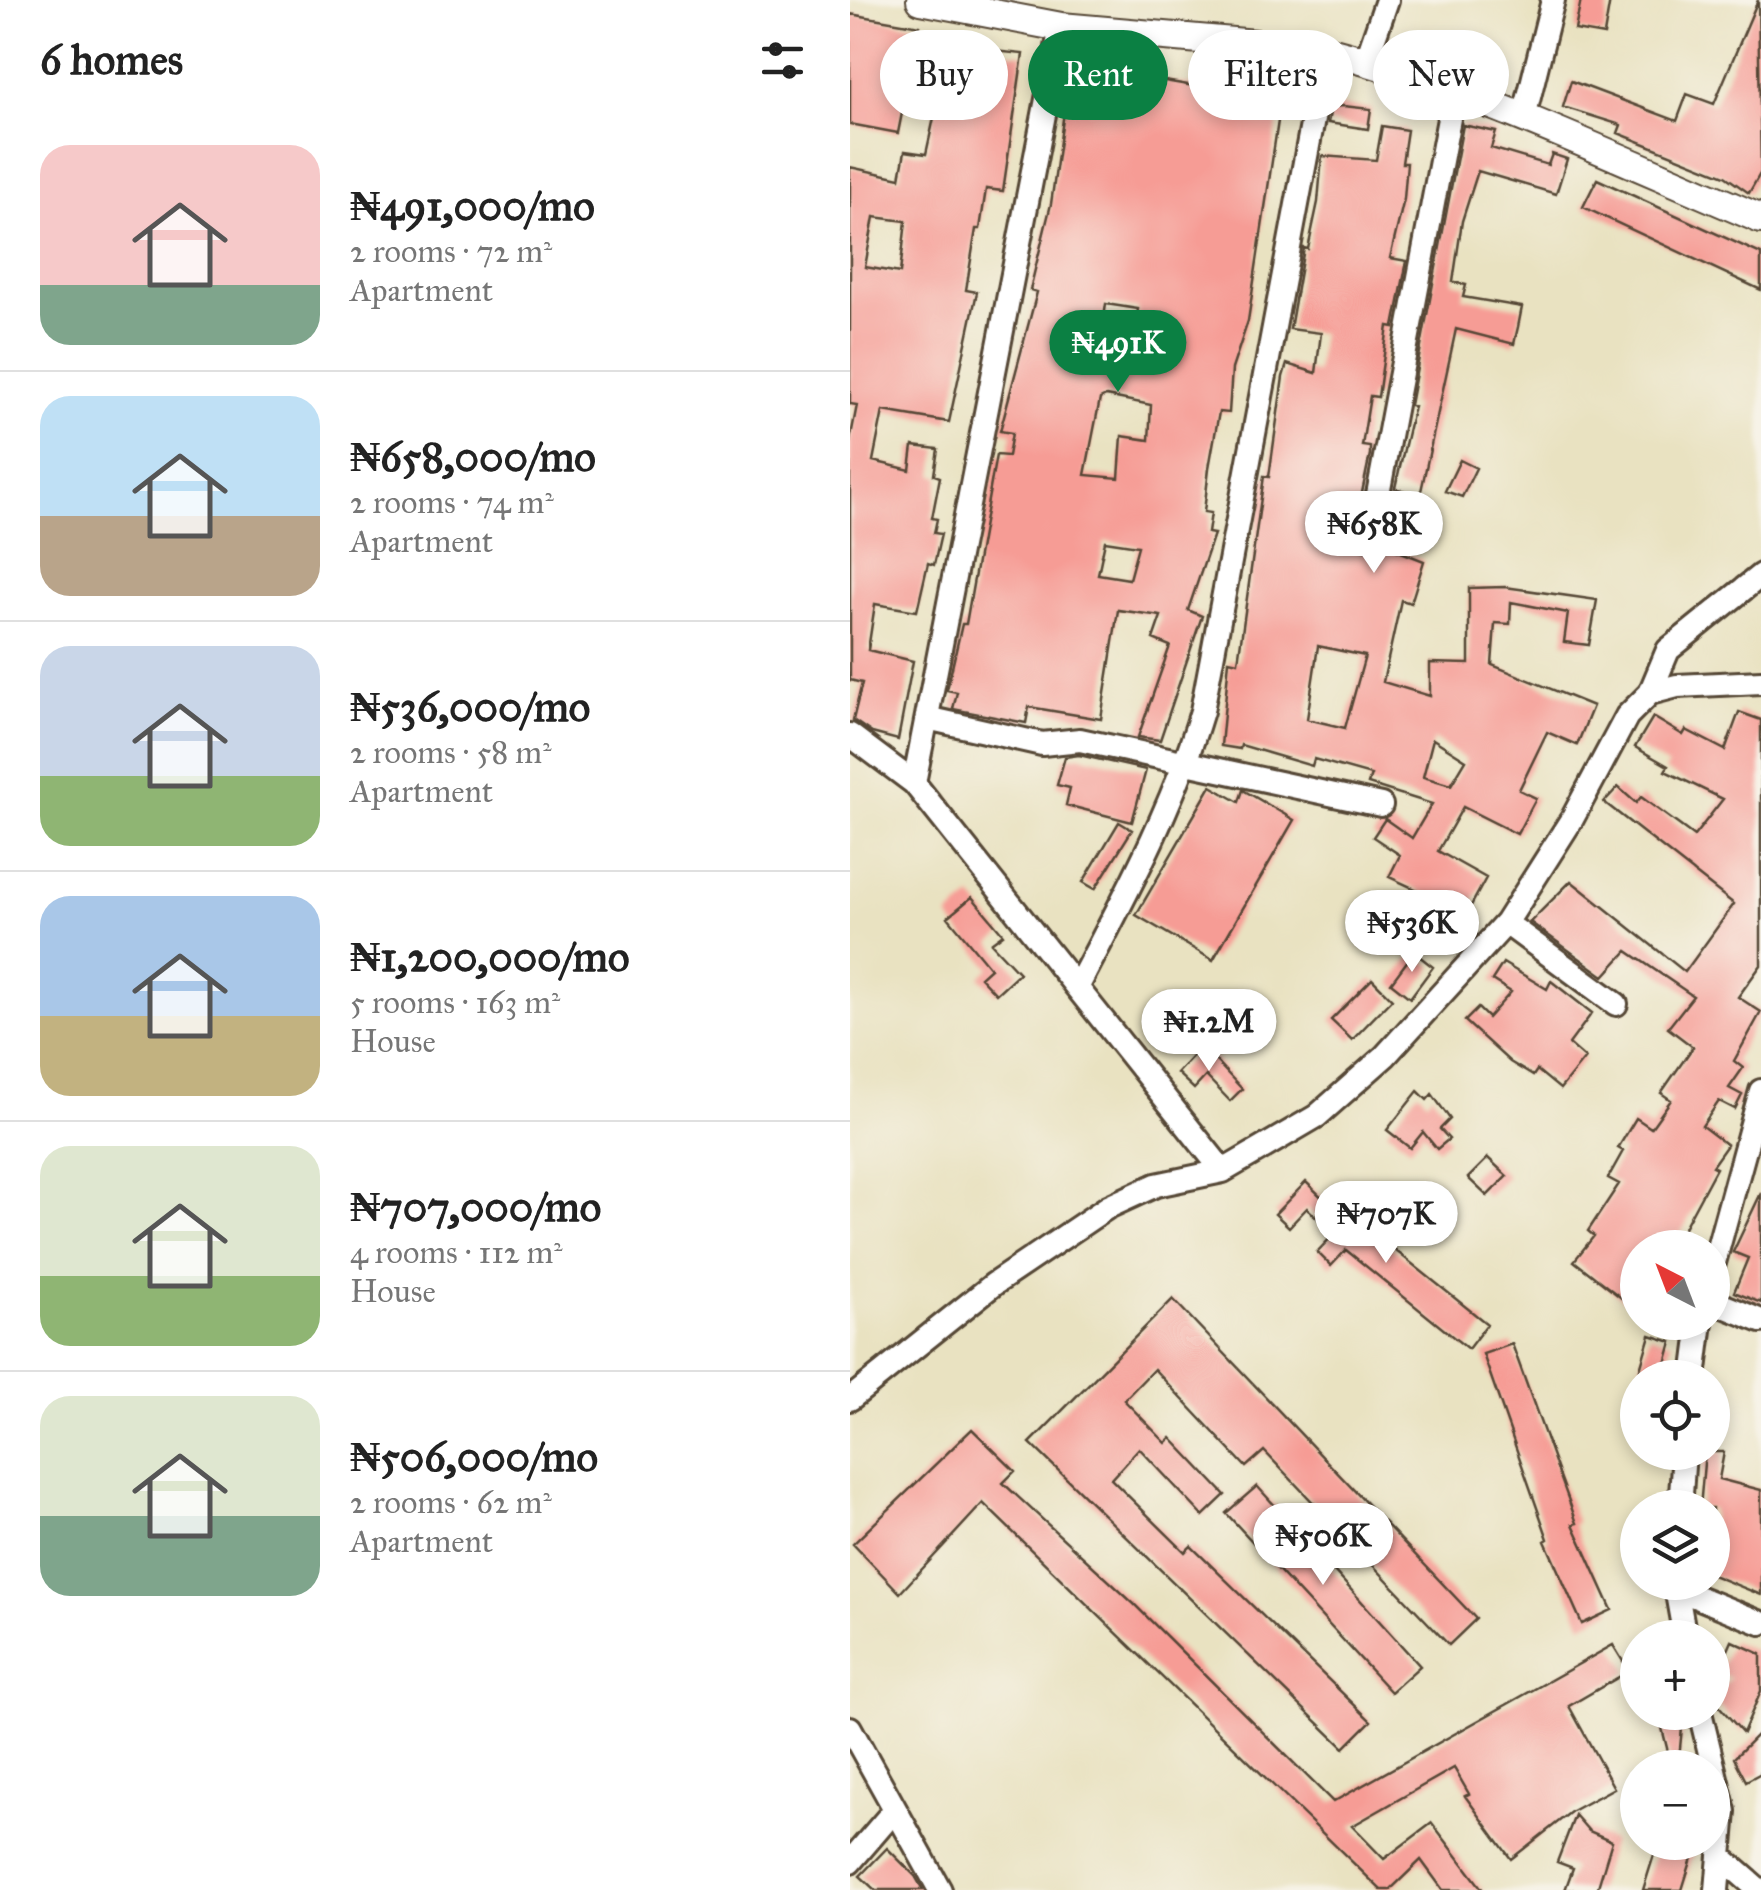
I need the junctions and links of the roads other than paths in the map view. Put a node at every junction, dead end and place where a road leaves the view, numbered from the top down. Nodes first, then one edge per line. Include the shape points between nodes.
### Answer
1 (921, 0) edge
2 (1387, 0) edge
3 (1553, 0) edge
4 (1061, 27) junction
5 (1188, 38) edge
6 (1353, 57) edge
7 (1366, 60) junction
8 (1373, 63) edge
9 (1509, 112) edge
10 (1524, 117) junction
11 (1313, 120) edge
12 (1449, 120) edge
13 (1761, 219) edge
14 (1373, 521) dead end
15 (1761, 575) edge
16 (1761, 682) edge
17 (1650, 693) junction
18 (927, 718) junction
19 (850, 735) edge
20 (1186, 764) junction
21 (914, 782) junction
22 (1381, 805) dead end
23 (1506, 924) junction
24 (1078, 986) junction
25 (1616, 1004) dead end
26 (1761, 1091) edge
27 (1223, 1171) junction
28 (1723, 1230) edge
29 (1730, 1308) edge
30 (1761, 1321) edge
31 (850, 1399) edge
32 (1709, 1600) edge
33 (1761, 1623) edge
34 (850, 1728) edge
35 (893, 1812) junction
36 (1721, 1860) edge
37 (1724, 1860) edge
38 (850, 1862) edge
39 (940, 1890) edge
40 (1717, 1890) edge
41 (1759, 1890) edge

1 - 4 street
2 - 7 street
3 - 10 street
4 - 5 street
4 - 18 street
6 - 7 street
7 - 8 street
9 - 10 street
10 - 13 street
11 - 20 street via 1202,711
12 - 14 street
15 - 17 street via 1668,650
16 - 17 street
17 - 23 street via 1627,716
18 - 20 street via 1042,744 1080,740
18 - 21 street
19 - 21 street
20 - 22 street
20 - 24 street
21 - 24 street
23 - 25 street
23 - 27 street via 1384,1056 1317,1116
24 - 27 street
26 - 28 street
27 - 31 street via 1156,1185 1108,1208 994,1284
29 - 30 street
32 - 33 street
34 - 35 street
35 - 38 street
35 - 39 street
36 - 40 street
37 - 41 street

